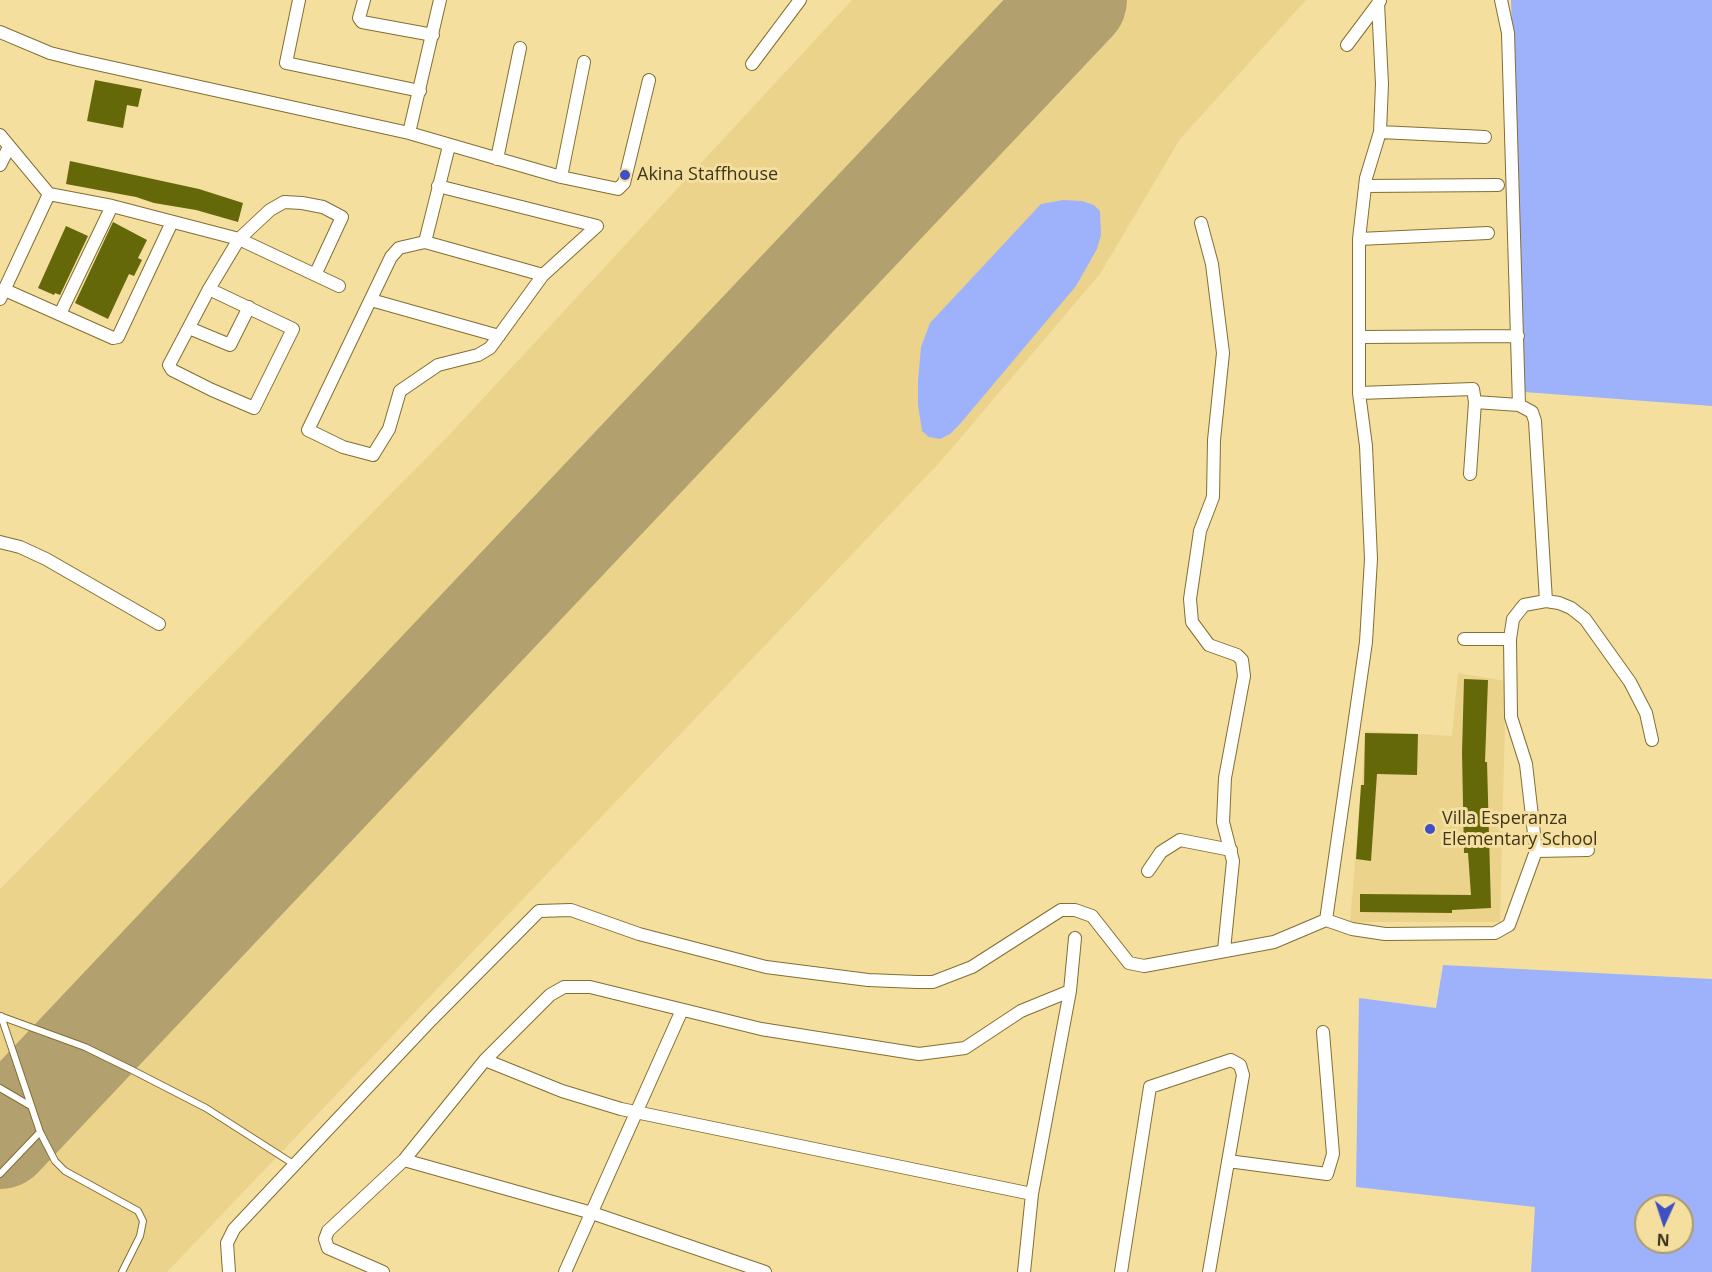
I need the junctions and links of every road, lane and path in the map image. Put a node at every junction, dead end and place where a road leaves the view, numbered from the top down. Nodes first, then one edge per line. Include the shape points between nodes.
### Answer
1 (299, 0) edge
2 (364, 0) edge
3 (440, 0) edge
4 (800, 0) edge
5 (1501, 0) edge
6 (1379, 1) edge
7 (0, 32) edge
8 (432, 35) junction
9 (1347, 45) dead end
10 (520, 48) dead end
11 (584, 62) dead end
12 (752, 63) dead end
13 (649, 80) dead end
14 (420, 92) junction
15 (1380, 132) junction
16 (409, 133) junction
17 (0, 135) edge
18 (1485, 137) dead end
19 (449, 146) junction
20 (9, 147) junction
21 (497, 159) junction
22 (0, 165) edge
23 (561, 177) junction
24 (1498, 185) dead end
25 (438, 186) junction
26 (1365, 186) junction
27 (49, 194) junction
28 (112, 206) junction
29 (172, 222) junction
30 (1201, 223) dead end
31 (1488, 233) dead end
32 (239, 239) junction
33 (1359, 239) junction
34 (425, 242) junction
35 (316, 273) junction
36 (543, 275) junction
37 (339, 286) dead end
38 (209, 289) junction
39 (2, 294) edge
40 (371, 300) junction
41 (249, 307) junction
42 (60, 314) junction
43 (189, 328) junction
44 (499, 336) junction
45 (1518, 336) junction
46 (1360, 337) junction
47 (1359, 393) junction
48 (1474, 402) junction
49 (1519, 405) junction
50 (1470, 474) dead end
51 (0, 542) edge
52 (1546, 601) junction
53 (159, 624) dead end
54 (1464, 639) dead end
55 (1510, 639) junction
56 (1652, 740) dead end
57 (1231, 850) junction
58 (1588, 850) dead end
59 (1536, 851) junction
60 (1148, 871) dead end
61 (1326, 920) junction
62 (1075, 938) dead end
63 (1224, 950) junction
64 (1070, 991) junction
65 (682, 1010) junction
66 (0, 1016) edge
67 (1323, 1032) dead end
68 (485, 1060) junction
69 (0, 1088) edge
70 (30, 1105) junction
71 (638, 1112) junction
72 (40, 1132) junction
73 (404, 1160) junction
74 (1228, 1161) junction
75 (295, 1165) junction
76 (0, 1174) edge
77 (1032, 1194) junction
78 (592, 1213) junction
79 (122, 1272) edge
80 (229, 1272) edge
81 (383, 1272) edge
82 (565, 1272) edge
83 (765, 1272) edge
84 (1024, 1272) edge
85 (1122, 1272) edge
86 (1209, 1272) edge

1 - 14 street via 286,63
2 - 8 street via 359,18 362,22
3 - 8 street
4 - 12 street
5 - 45 street via 1508,33
6 - 9 street
6 - 15 street
7 - 16 street via 78,60
8 - 14 street
10 - 21 street
11 - 23 street
13 - 23 street via 622,186 618,189
14 - 16 street
15 - 18 street
15 - 26 street
16 - 19 street
17 - 20 street
19 - 21 street
19 - 25 street
20 - 22 street
20 - 27 street
21 - 23 street
24 - 26 street
25 - 34 street
25 - 36 street via 597,226
26 - 33 street
27 - 28 street
27 - 39 street
28 - 29 street
28 - 42 street
29 - 32 street
29 - 42 street via 118,337
30 - 57 street via 1212,264 1223,353 1213,496 1200,531 1190,599 1192,622 1203,640 1237,655 1244,666 1225,778 1223,822
31 - 33 street
32 - 35 street
32 - 35 street via 284,202 332,210 343,219
32 - 38 street
33 - 46 street
34 - 36 street
34 - 40 street via 399,248 386,265
35 - 37 street
36 - 44 street
38 - 41 street
38 - 43 street
39 - 42 street
40 - 44 street
40 - 44 street via 308,430 354,452 373,455 389,429 400,391 438,365 485,352
41 - 43 street via 230,345
41 - 43 street via 293,331 254,408 170,367
45 - 46 street
45 - 49 street
46 - 47 street
47 - 48 street via 1473,389
47 - 61 street via 1366,446 1371,559 1368,618
48 - 49 street
48 - 50 street
49 - 52 street via 1532,412 1535,421
51 - 53 street via 46,559
52 - 55 street via 1524,605 1513,618
52 - 56 street via 1571,608 1585,619 1630,682 1646,713
54 - 55 street
55 - 59 street via 1511,717 1526,764
57 - 60 street via 1180,840 1161,852
57 - 63 street
58 - 59 street
59 - 61 street via 1509,925 1495,933 1385,934
61 - 63 street via 1274,942
62 - 64 street
63 - 75 street via 1137,966 1129,963 1092,916 1061,910 948,978 933,982 888,981 755,964 639,934 572,910 549,909 539,912 516,933
64 - 65 street via 1021,1011 965,1048 920,1054 760,1029
64 - 77 street
65 - 68 street via 590,987 564,987 550,995
65 - 71 street
66 - 70 lane
66 - 75 lane via 85,1047 169,1088
67 - 74 street via 1333,1154 1327,1174
68 - 71 street via 562,1091
68 - 73 street
69 - 70 lane
70 - 72 lane
71 - 77 street
71 - 78 street
72 - 76 lane
72 - 79 lane via 55,1161 65,1171 138,1211 143,1221 140,1236
73 - 78 street
73 - 81 street via 328,1231 325,1239 328,1248
74 - 85 street via 1243,1075 1240,1065 1231,1060 1221,1062 1150,1087
74 - 86 street
75 - 80 street via 230,1235 226,1251
77 - 84 street
78 - 82 street
78 - 83 street

